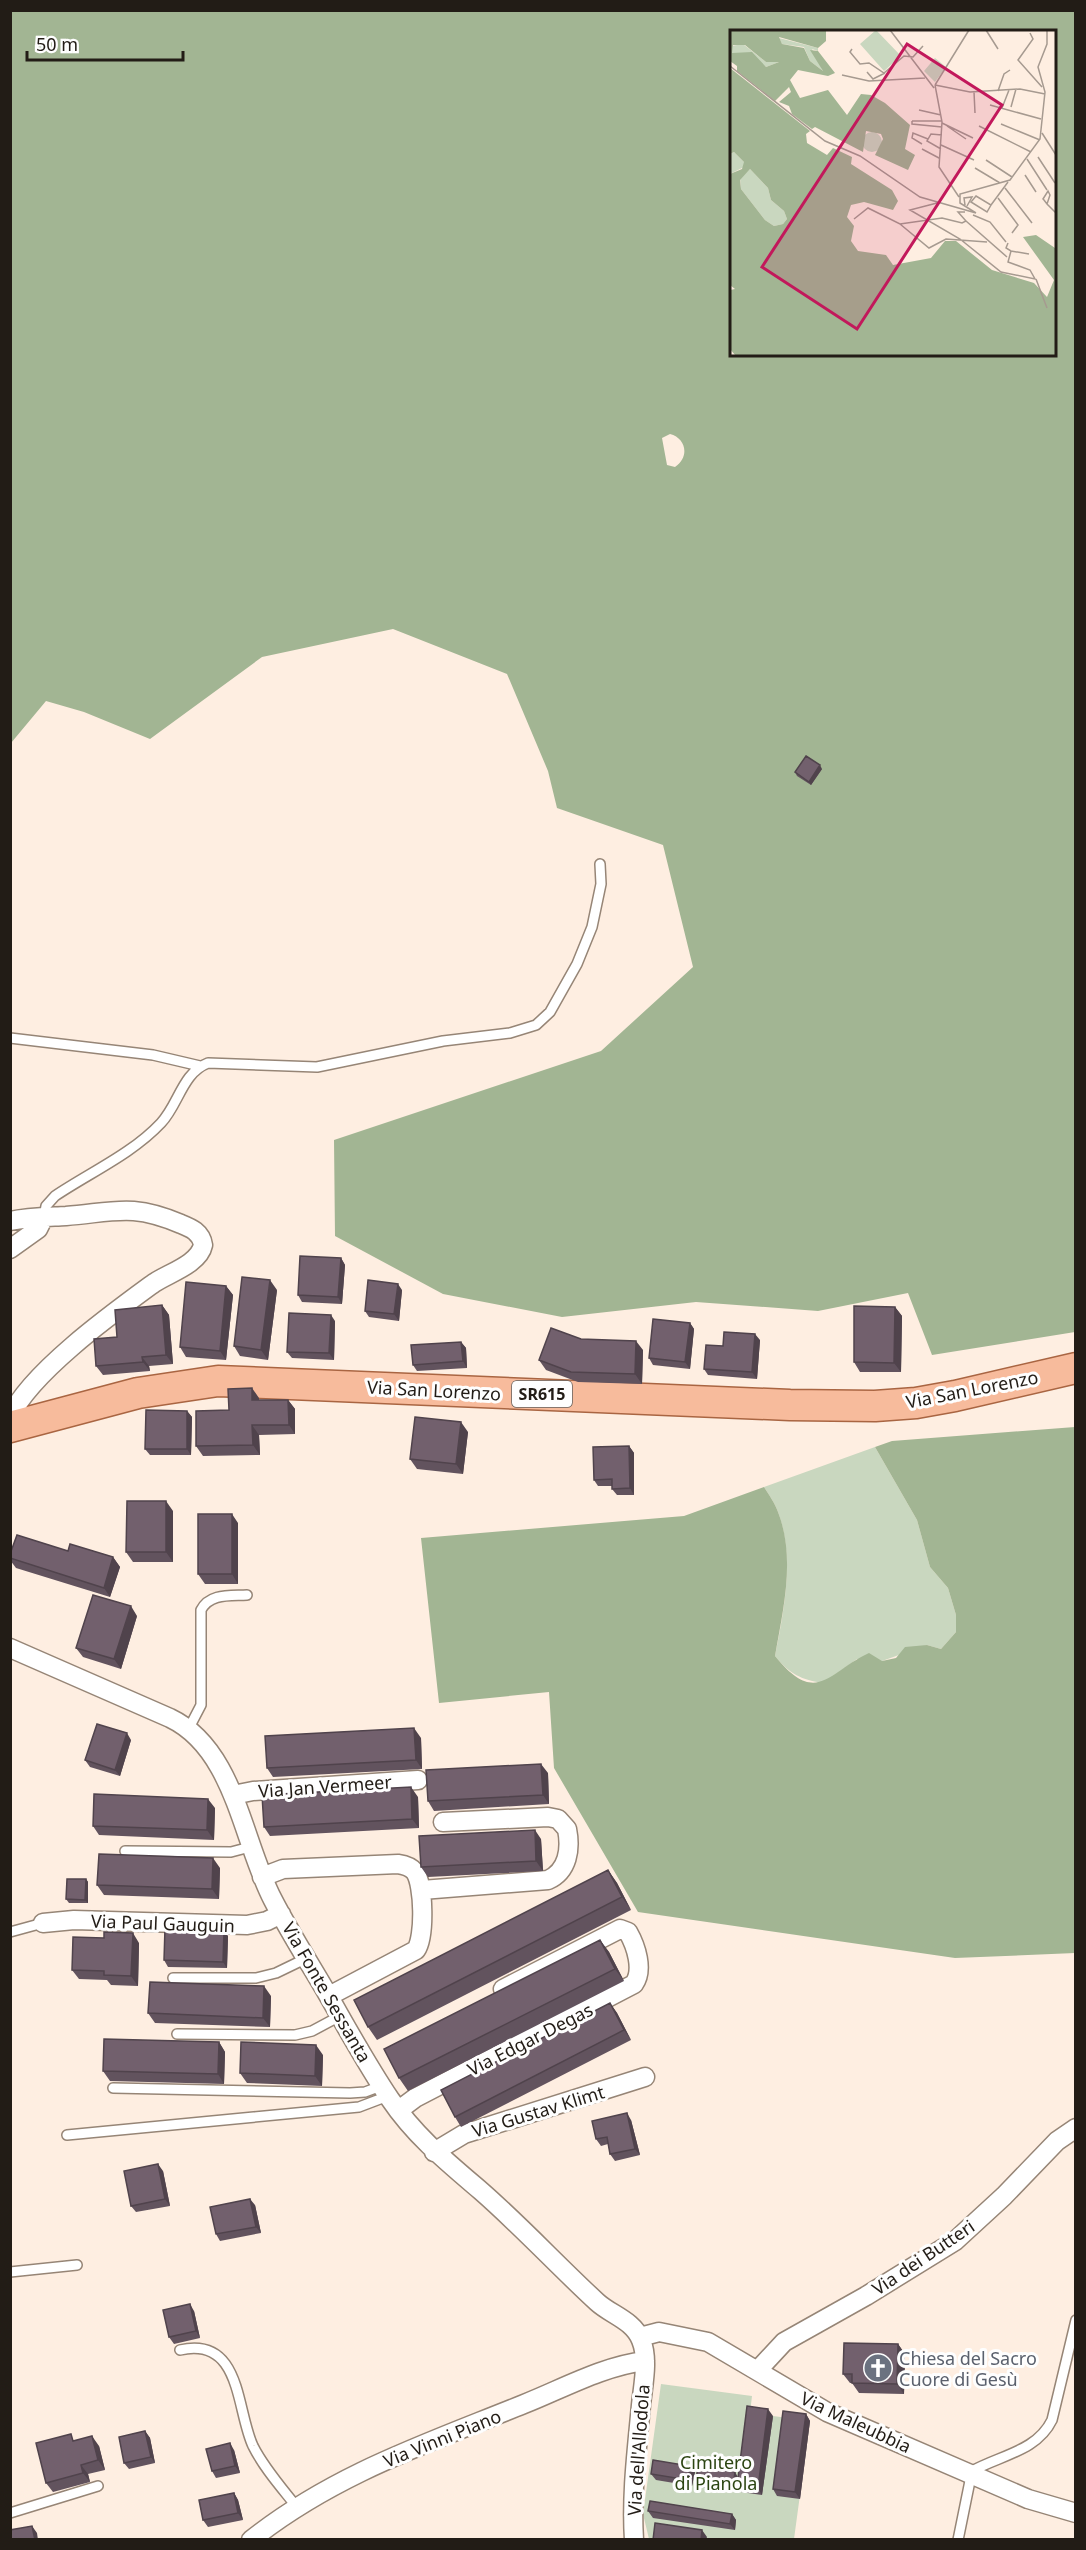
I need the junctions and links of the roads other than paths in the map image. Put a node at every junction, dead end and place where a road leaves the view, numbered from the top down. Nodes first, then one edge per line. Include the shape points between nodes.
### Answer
1 (600, 864) dead end
2 (10, 1038) edge
3 (200, 1066) junction
4 (44, 1217) junction
5 (10, 1221) edge
6 (10, 1249) edge
7 (1076, 1368) edge
8 (10, 1417) edge
9 (10, 1427) edge
10 (247, 1595) dead end
11 (10, 1648) edge
12 (189, 1728) junction
13 (418, 1780) dead end
14 (232, 1795) junction
15 (443, 1822) dead end
16 (250, 1847) junction
17 (125, 1851) dead end
18 (262, 1877) junction
19 (422, 1890) junction
20 (281, 1914) junction
21 (43, 1923) joint
22 (10, 1932) edge
23 (307, 1958) junction
24 (173, 1978) dead end
25 (329, 1996) junction
26 (482, 2000) edge
27 (340, 2016) junction
28 (177, 2034) dead end
29 (645, 2077) dead end
30 (112, 2088) edge
31 (390, 2097) junction
32 (1076, 2128) edge
33 (67, 2135) dead end
34 (434, 2152) junction
35 (77, 2265) dead end
36 (10, 2272) edge
37 (1076, 2320) edge
38 (640, 2337) junction
39 (180, 2350) dead end
40 (645, 2361) junction
41 (758, 2370) junction
42 (970, 2474) junction
43 (98, 2486) dead end
44 (296, 2506) junction
45 (10, 2513) edge
46 (1076, 2513) edge
47 (251, 2540) edge
48 (634, 2540) edge
49 (958, 2540) edge

1 - 3 lane via 598,906 584,946 550,1012 536,1025 510,1033 443,1041 317,1066 218,1062
2 - 3 lane via 153,1055
3 - 4 lane via 187,1079 159,1125 55,1196 46,1206
4 - 5 street
4 - 6 street via 39,1229
4 - 8 street via 116,1209 148,1211 193,1229 201,1236 203,1245 192,1260 155,1283 53,1366
7 - 9 main road, Via San Lorenzo / SR615 via 955,1396 875,1406 218,1382 138,1393
10 - 12 lane via 214,1597 201,1610 201,1705
11 - 12 street, Via Fonte Sessanta
12 - 14 street, Via Fonte Sessanta via 220,1767
13 - 14 street, Via Jan Vermeer
14 - 16 street, Via Fonte Sessanta
15 - 19 street via 558,1819 568,1836 564,1868 548,1880
16 - 17 lane via 231,1852
16 - 18 street, Via Fonte Sessanta
18 - 19 street via 283,1869 398,1864 412,1869
18 - 20 street, Via Fonte Sessanta
19 - 25 street via 420,1941 416,1950
20 - 21 street, Via Paul Gauguin via 247,1925 74,1920
20 - 23 street, Via Fonte Sessanta
21 - 22 lane
23 - 24 lane via 256,1978
23 - 25 street, Via Fonte Sessanta
25 - 27 street, Via Fonte Sessanta
26 - 31 street, Via Edgar Degas via 620,1929 628,1932 637,1954 638,1975 634,1984 415,2098
27 - 28 lane via 295,2035
27 - 31 street, Via Fonte Sessanta via 372,2057
29 - 34 street, Via Gustav Klimt via 464,2134
30 - 31 lane via 365,2092
31 - 33 lane via 359,2107
31 - 34 street, Via Fonte Sessanta
32 - 41 street, Via dei Butteri via 1051,2147 955,2241 784,2342
34 - 38 street, Via Fonte Sessanta
35 - 36 lane
37 - 42 lane via 1052,2420 1045,2434
38 - 40 street
38 - 41 street, Via Maleubbia via 659,2332 704,2341
39 - 44 lane via 198,2348 226,2365 237,2383 252,2444
40 - 44 street, Via Vinni Piano via 601,2373 390,2459 329,2486
40 - 48 street, Via dell'Allodola
41 - 42 street, Via Maleubbia via 827,2412
42 - 46 street, Via Maleubbia via 1028,2499
42 - 49 lane
43 - 45 lane
44 - 47 street, Via Vinni Piano

